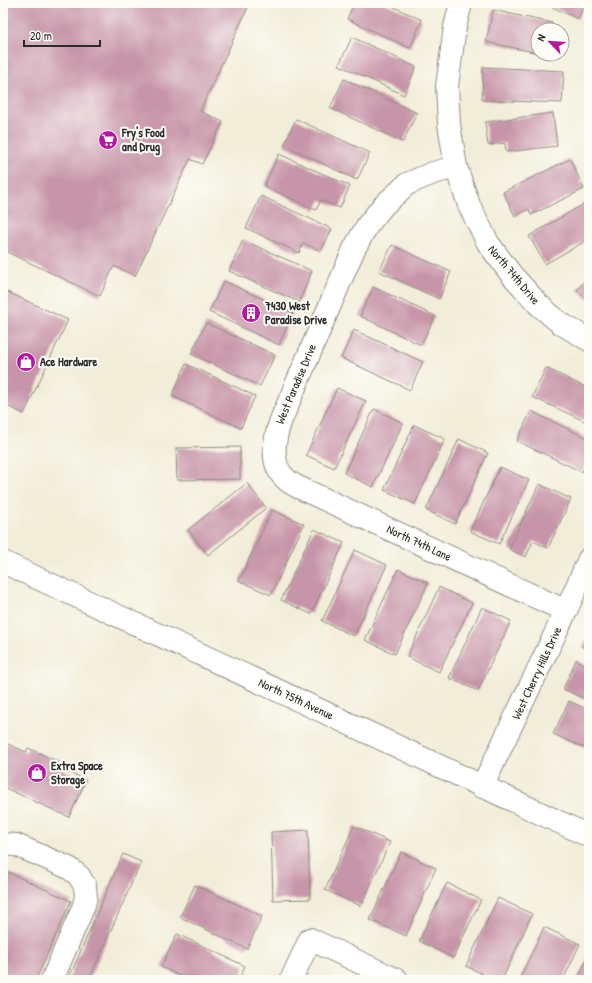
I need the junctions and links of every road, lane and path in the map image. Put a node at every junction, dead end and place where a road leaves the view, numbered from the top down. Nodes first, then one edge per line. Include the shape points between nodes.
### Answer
1 (461, 3) edge
2 (456, 166) junction
3 (589, 340) edge
4 (277, 468) joint
5 (589, 559) edge
6 (3, 562) edge
7 (566, 611) junction
8 (482, 787) junction
9 (589, 836) edge
10 (3, 844) edge
11 (52, 980) edge
12 (291, 980) edge
13 (397, 980) edge

1 - 2 street via 454,27 447,86 449,124
2 - 3 street, North 74th Drive via 469,205 488,244 539,305 560,323
2 - 4 street, West Paradise Drive via 407,184 383,206 367,226 354,249 280,420 274,454
4 - 7 street, North 74th Lane via 286,480 298,487
5 - 7 street, West Cherry Hills Drive
6 - 8 street, North 75th Avenue
7 - 8 street, West Cherry Hills Drive
8 - 9 street, North 75th Avenue
10 - 11 street via 16,845 69,868 79,876 85,886 83,908
12 - 13 street via 310,939

